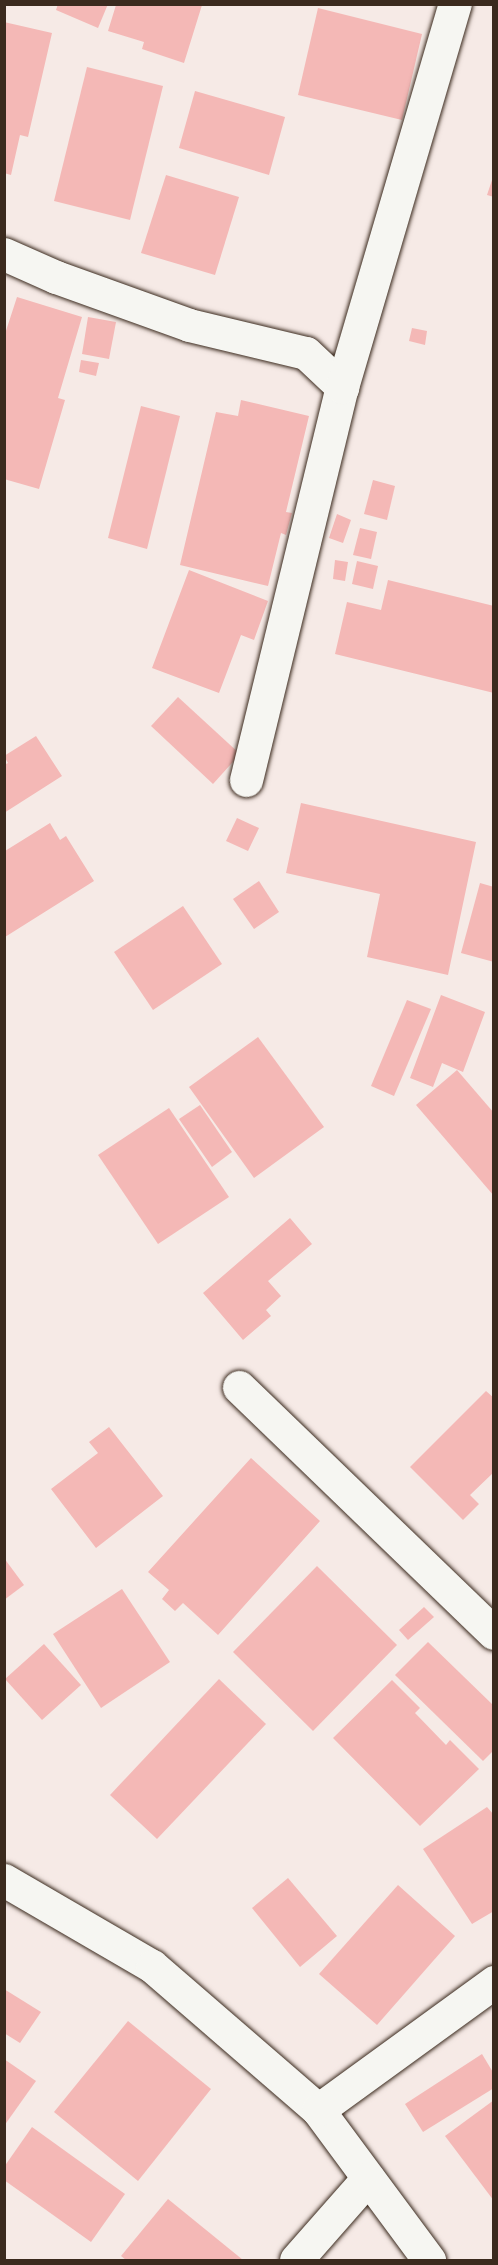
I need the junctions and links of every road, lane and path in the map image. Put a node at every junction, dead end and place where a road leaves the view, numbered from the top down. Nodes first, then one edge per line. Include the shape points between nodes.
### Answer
1 (456, 4) edge
2 (4, 254) edge
3 (357, 335) junction
4 (306, 353) junction
5 (342, 387) junction
6 (246, 780) dead end
7 (239, 1387) dead end
8 (494, 1633) edge
9 (4, 1880) edge
10 (494, 1982) edge
11 (318, 2110) junction
12 (368, 2178) junction
13 (296, 2260) edge
14 (429, 2260) edge

1 - 3 street
2 - 4 street via 56,278 189,325
3 - 4 street
3 - 5 street
4 - 5 street
5 - 6 street
7 - 8 street
9 - 11 street via 152,1966
10 - 11 street
11 - 12 street
12 - 13 street
12 - 14 street

